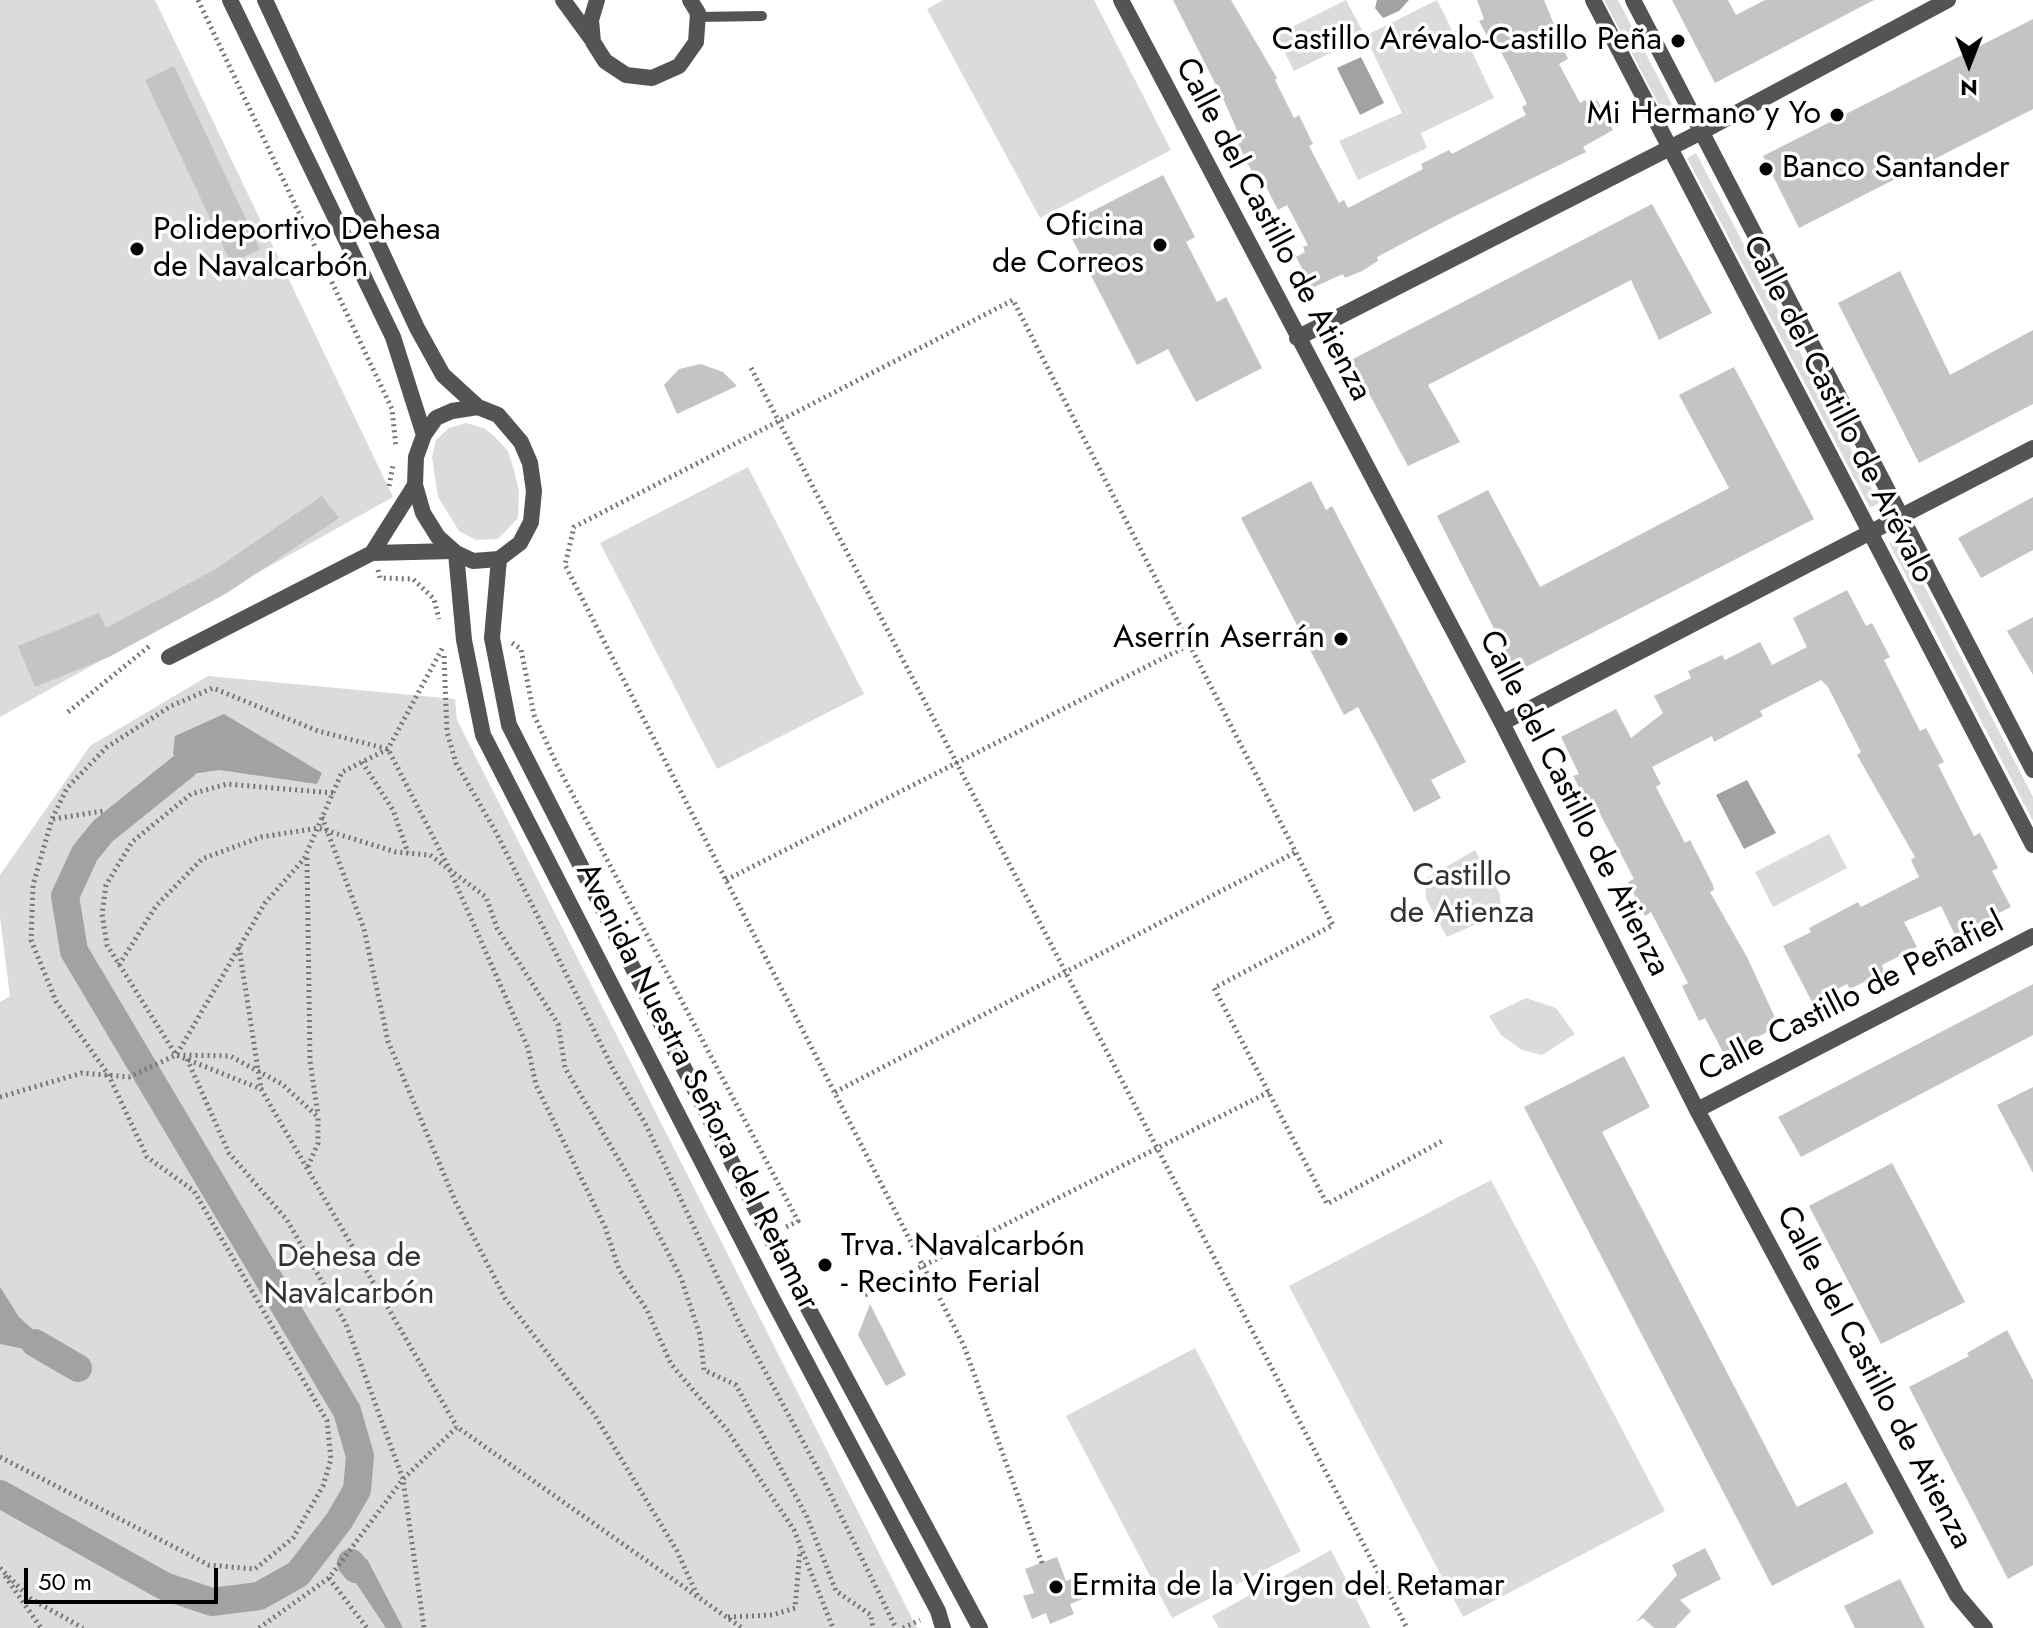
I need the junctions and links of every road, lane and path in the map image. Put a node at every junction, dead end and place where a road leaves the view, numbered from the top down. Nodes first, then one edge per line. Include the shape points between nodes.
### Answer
1 (198, 0) edge
2 (230, 0) edge
3 (265, 0) edge
4 (563, 0) edge
5 (597, 0) edge
6 (1121, 0) edge
7 (1593, 0) edge
8 (1633, 0) edge
9 (1948, 0) edge
10 (696, 7) edge
11 (762, 16) dead end
12 (593, 42) junction
13 (1701, 132) junction
14 (1669, 148) junction
15 (1297, 338) junction
16 (751, 368) dead end
17 (478, 407) junction
18 (778, 420) junction
19 (424, 435) junction
20 (2033, 448) edge
21 (415, 485) junction
22 (388, 494) dead end
23 (1902, 517) junction
24 (1869, 532) junction
25 (455, 552) junction
26 (372, 553) junction
27 (499, 559) junction
28 (441, 628) dead end
29 (492, 638) junction
30 (464, 640) junction
31 (154, 643) dead end
32 (445, 643) junction
33 (1189, 645) junction
34 (169, 657) dead end
35 (68, 712) dead end
36 (1502, 723) junction
37 (388, 749) junction
38 (362, 762) junction
39 (957, 763) junction
40 (2033, 770) edge
41 (333, 793) junction
42 (103, 811) dead end
43 (322, 817) junction
44 (52, 819) junction
45 (318, 828) junction
46 (327, 831) junction
47 (2033, 845) edge
48 (1296, 852) junction
49 (307, 853) junction
50 (408, 853) junction
51 (448, 866) junction
52 (726, 880) junction
53 (2033, 936) edge
54 (239, 946) junction
55 (119, 965) junction
56 (1065, 971) junction
57 (176, 1055) junction
58 (187, 1059) junction
59 (257, 1070) junction
60 (108, 1074) junction
61 (261, 1089) junction
62 (835, 1092) junction
63 (1269, 1092) junction
64 (0, 1097) edge
65 (1697, 1110) junction
66 (318, 1117) junction
67 (1444, 1140) dead end
68 (1158, 1150) junction
69 (307, 1169) junction
70 (770, 1237) junction
71 (924, 1266) junction
72 (865, 1295) dead end
73 (457, 1427) junction
74 (0, 1457) edge
75 (403, 1479) junction
76 (800, 1546) junction
77 (1042, 1563) dead end
78 (0, 1568) edge
79 (329, 1578) junction
80 (698, 1597) junction
81 (727, 1617) junction
82 (41, 1628) edge
83 (83, 1628) edge
84 (259, 1628) edge
85 (367, 1628) edge
86 (424, 1628) edge
87 (742, 1628) edge
88 (833, 1628) edge
89 (873, 1628) edge
90 (896, 1628) edge
91 (943, 1628) edge
92 (980, 1628) edge
93 (1407, 1628) edge
94 (1985, 1628) edge

1 - 22 path via 392,409 397,440
2 - 19 street via 393,337
3 - 17 street via 417,328 443,375
4 - 12 street
5 - 12 street via 591,20
6 - 15 street, Calle del Castillo de Atienza
7 - 14 street, Calle del Castillo de Arévalo
8 - 13 street, Calle del Castillo de Arévalo
9 - 13 street
10 - 11 lane
10 - 12 street via 696,42 679,66 652,78 626,75 605,61
13 - 14 street
13 - 23 street, Calle del Castillo de Arévalo
14 - 15 street
14 - 24 street, Calle del Castillo de Arévalo
15 - 36 street, Calle del Castillo de Atienza
16 - 18 path
17 - 19 street via 436,418
17 - 27 street via 498,415 521,442 534,491 531,522 520,543
18 - 33 path via 1013,300
18 - 39 path
18 - 52 path via 574,527 565,565
19 - 21 street
20 - 23 street
21 - 25 street via 423,513
21 - 26 street
23 - 24 street
23 - 40 street, Calle del Castillo de Arévalo
24 - 36 street
24 - 47 street, Calle del Castillo de Arévalo
25 - 26 street
25 - 27 street via 473,561
25 - 30 street, Avenida Nuestra Señora del Retamar
26 - 28 path via 380,578 413,579 434,599
26 - 34 street
27 - 29 street, Avenida Nuestra Señora del Retamar
29 - 70 street, Avenida Nuestra Señora del Retamar via 509,725
29 - 70 path via 521,649 534,715 557,765 798,1221
30 - 32 path
30 - 91 street, Avenida Nuestra Señora del Retamar via 483,735
31 - 35 path
32 - 37 path
32 - 90 path via 447,732 456,763 645,1123 746,1336
33 - 39 path
33 - 48 path
36 - 65 street, Calle del Castillo de Atienza
37 - 38 path
37 - 44 path via 318,731 213,688 171,706 107,747 67,788
37 - 51 path
38 - 41 path via 342,772
38 - 50 path via 393,810
39 - 52 path
39 - 56 path
41 - 43 path
41 - 55 path via 227,784 191,794 162,816 132,842 106,885 102,914 107,945
42 - 44 path
43 - 45 path
43 - 46 path
44 - 60 path via 33,885 31,940 56,1001
45 - 46 path
45 - 49 path
45 - 55 path via 261,837 202,859 156,906
46 - 50 path
46 - 80 path via 364,929 388,1041 456,1203 505,1298 594,1414 677,1551
48 - 56 path
48 - 63 path via 1333,925 1214,988
49 - 54 path via 265,903
49 - 66 path via 310,1061
50 - 51 path via 430,855
51 - 76 path via 528,1048 536,1085 605,1227 619,1269 647,1310 671,1364 727,1430
51 - 89 path via 486,897 497,928 558,1024 565,1068 681,1278 700,1335 704,1370 736,1385 807,1517 836,1591 871,1615
52 - 62 path
53 - 65 street, Calle Castillo de Peñafiel
54 - 57 path
54 - 59 path
55 - 57 path
56 - 62 path
56 - 68 path
57 - 58 path
57 - 59 path via 230,1056
57 - 60 path via 129,1077
58 - 61 path
58 - 75 path via 229,1153 287,1220 346,1324
59 - 61 path
59 - 66 path via 282,1084
60 - 64 path via 82,1073
60 - 74 path via 147,1157 194,1191 327,1421 331,1459 323,1486 293,1538 255,1569 209,1565
61 - 69 path
62 - 71 path
63 - 67 path via 1327,1204
63 - 68 path
65 - 94 street, Calle del Castillo de Atienza via 1957,1595
66 - 69 path via 318,1143
68 - 71 path
68 - 93 path
69 - 73 path
70 - 92 street, Avenida Nuestra Señora del Retamar
71 - 72 path
71 - 77 path via 964,1346
73 - 75 path
73 - 80 path
75 - 79 path
75 - 86 path
76 - 81 path via 795,1608
76 - 88 path
78 - 82 path
78 - 83 path via 31,1599
79 - 84 path
79 - 85 path
80 - 81 path
81 - 87 path

